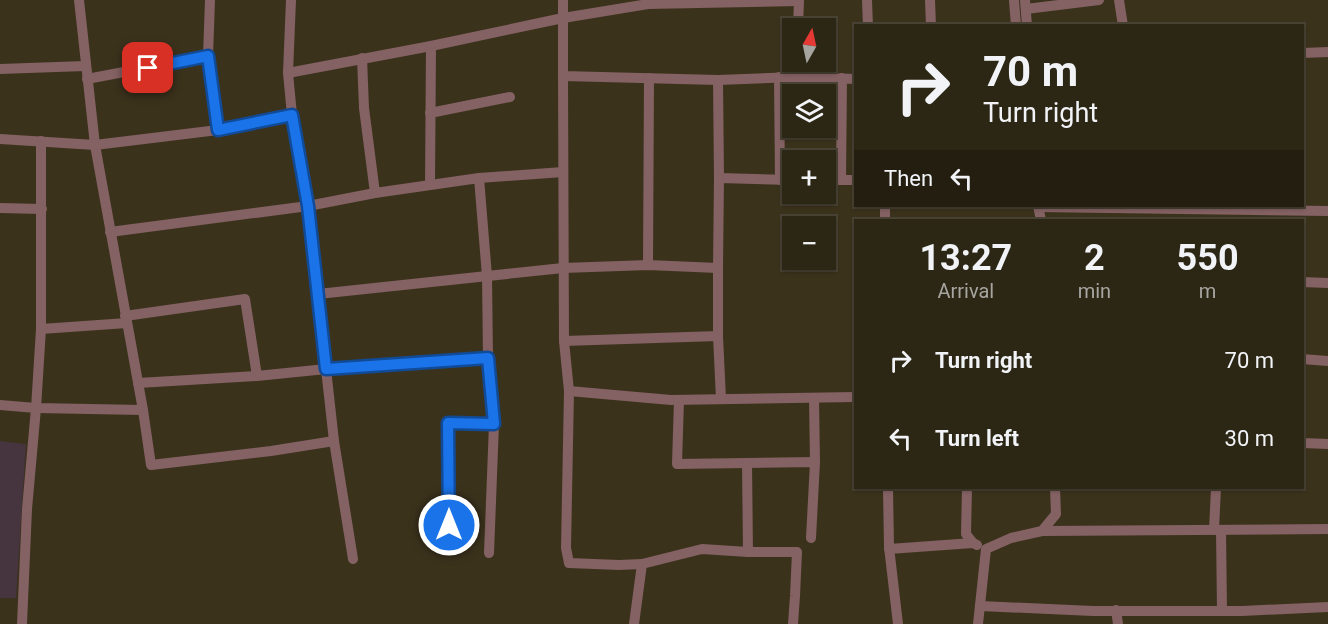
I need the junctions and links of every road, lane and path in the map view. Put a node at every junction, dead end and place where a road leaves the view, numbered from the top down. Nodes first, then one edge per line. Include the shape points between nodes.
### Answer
1 (79, 0) edge
2 (210, 0) edge
3 (291, 0) edge
4 (563, 0) edge
5 (799, 0) edge
6 (867, 0) edge
7 (930, 0) edge
8 (1014, 0) edge
9 (1099, 0) edge
10 (1119, 0) edge
11 (720, 1) edge
12 (648, 2) edge
13 (1025, 4) edge
14 (563, 18) junction
15 (798, 18) edge
16 (868, 24) edge
17 (931, 24) edge
18 (1016, 24) edge
19 (1027, 24) edge
20 (1123, 24) edge
21 (431, 45) junction
22 (1328, 52) edge
23 (1304, 53) edge
24 (208, 56) junction
25 (362, 58) junction
26 (85, 66) junction
27 (0, 69) edge
28 (797, 72) edge
29 (288, 73) junction
30 (563, 76) junction
31 (780, 77) junction
32 (797, 77) junction
33 (649, 78) junction
34 (842, 78) junction
35 (87, 79) junction
36 (854, 79) edge
37 (718, 80) junction
38 (510, 98) dead end
39 (430, 112) junction
40 (292, 115) junction
41 (218, 130) junction
42 (0, 140) edge
43 (41, 141) junction
44 (95, 145) junction
45 (563, 172) junction
46 (479, 178) junction
47 (719, 178) junction
48 (780, 180) joint
49 (836, 180) edge
50 (841, 180) junction
51 (854, 180) edge
52 (430, 185) junction
53 (375, 193) junction
54 (308, 206) junction
55 (1073, 207) edge
56 (0, 208) edge
57 (1297, 208) edge
58 (42, 210) junction
59 (1211, 211) edge
60 (1328, 211) edge
61 (110, 232) junction
62 (648, 266) junction
63 (563, 268) junction
64 (718, 268) junction
65 (487, 276) junction
66 (1304, 282) edge
67 (1328, 283) edge
68 (318, 294) junction
69 (126, 319) junction
70 (41, 329) junction
71 (718, 336) junction
72 (564, 341) junction
73 (488, 358) junction
74 (1304, 359) edge
75 (1328, 361) edge
76 (326, 369) junction
77 (257, 376) junction
78 (138, 383) junction
79 (569, 391) junction
80 (854, 397) edge
81 (814, 398) junction
82 (721, 399) junction
83 (679, 400) junction
84 (0, 405) edge
85 (36, 408) junction
86 (142, 410) junction
87 (494, 424) junction
88 (334, 441) junction
89 (1304, 443) edge
90 (1328, 444) edge
91 (815, 462) junction
92 (747, 463) junction
93 (888, 489) edge
94 (967, 489) edge
95 (1055, 489) edge
96 (1216, 489) edge
97 (1328, 529) edge
98 (1218, 530) junction
99 (1042, 531) junction
100 (811, 538) dead end
101 (973, 543) junction
102 (449, 546) dead end
103 (889, 549) junction
104 (986, 549) junction
105 (489, 552) dead end
106 (748, 552) junction
107 (353, 559) dead end
108 (642, 564) junction
109 (980, 606) junction
110 (1328, 607) edge
111 (1116, 610) junction
112 (1222, 610) junction
113 (21, 624) edge
114 (634, 624) edge
115 (792, 624) edge
116 (898, 624) edge
117 (978, 624) edge
118 (1118, 624) edge

1 - 26 street
2 - 24 street
3 - 29 street
4 - 14 street
5 - 11 street
5 - 15 street
6 - 16 street
7 - 17 street
8 - 18 street
9 - 13 street
10 - 20 street
11 - 12 street
12 - 14 street
13 - 19 street
14 - 21 street
14 - 30 street
21 - 25 street
21 - 39 street
22 - 23 street
24 - 35 street
24 - 41 street
25 - 29 street
25 - 53 street
26 - 27 street
26 - 35 street
28 - 32 street
29 - 40 street
30 - 33 street
30 - 45 street
31 - 32 street
31 - 37 street
31 - 48 street
32 - 34 street
33 - 37 street
33 - 62 street
34 - 36 street
34 - 50 street
35 - 44 street
37 - 47 street
38 - 39 street
39 - 52 street
40 - 41 street
40 - 54 street
41 - 44 street
42 - 43 street
43 - 44 street
43 - 58 street
44 - 61 street
45 - 46 street
45 - 63 street
46 - 52 street
46 - 65 street
47 - 48 street
47 - 64 street
49 - 50 street
50 - 51 street
52 - 53 street
53 - 54 street
54 - 61 street
54 - 68 street
55 - 59 street
56 - 58 street
57 - 59 street
57 - 60 street
58 - 70 street
61 - 69 street
62 - 63 street
62 - 64 street
63 - 65 street
63 - 72 street
64 - 71 street
65 - 68 street
65 - 73 street
66 - 67 street
68 - 76 street
69 - 70 street
69 - 77 street via 245,299
69 - 78 street
70 - 85 street
71 - 72 street
71 - 82 street
72 - 79 street
73 - 76 street
73 - 87 street
74 - 75 street
76 - 77 street
76 - 88 street
77 - 78 street
78 - 86 street
79 - 83 street
79 - 108 street via 569,563
80 - 81 street
81 - 82 street
81 - 91 street
82 - 83 street
83 - 92 street via 677,464
84 - 85 street
85 - 86 street
85 - 113 street
86 - 88 street via 151,465
87 - 102 street via 448,423
87 - 105 street
88 - 107 street
89 - 90 street
91 - 92 street
91 - 100 street
92 - 106 street
93 - 103 street
94 - 101 street via 966,534
95 - 99 street via 1056,514
96 - 98 street
97 - 98 street
98 - 99 street
98 - 112 street
99 - 104 street
101 - 103 street
101 - 104 street
103 - 116 street
104 - 109 street
106 - 108 street via 702,549
106 - 115 street via 797,552
108 - 114 street
109 - 111 street
109 - 117 street
110 - 112 street
111 - 112 street
111 - 118 street

